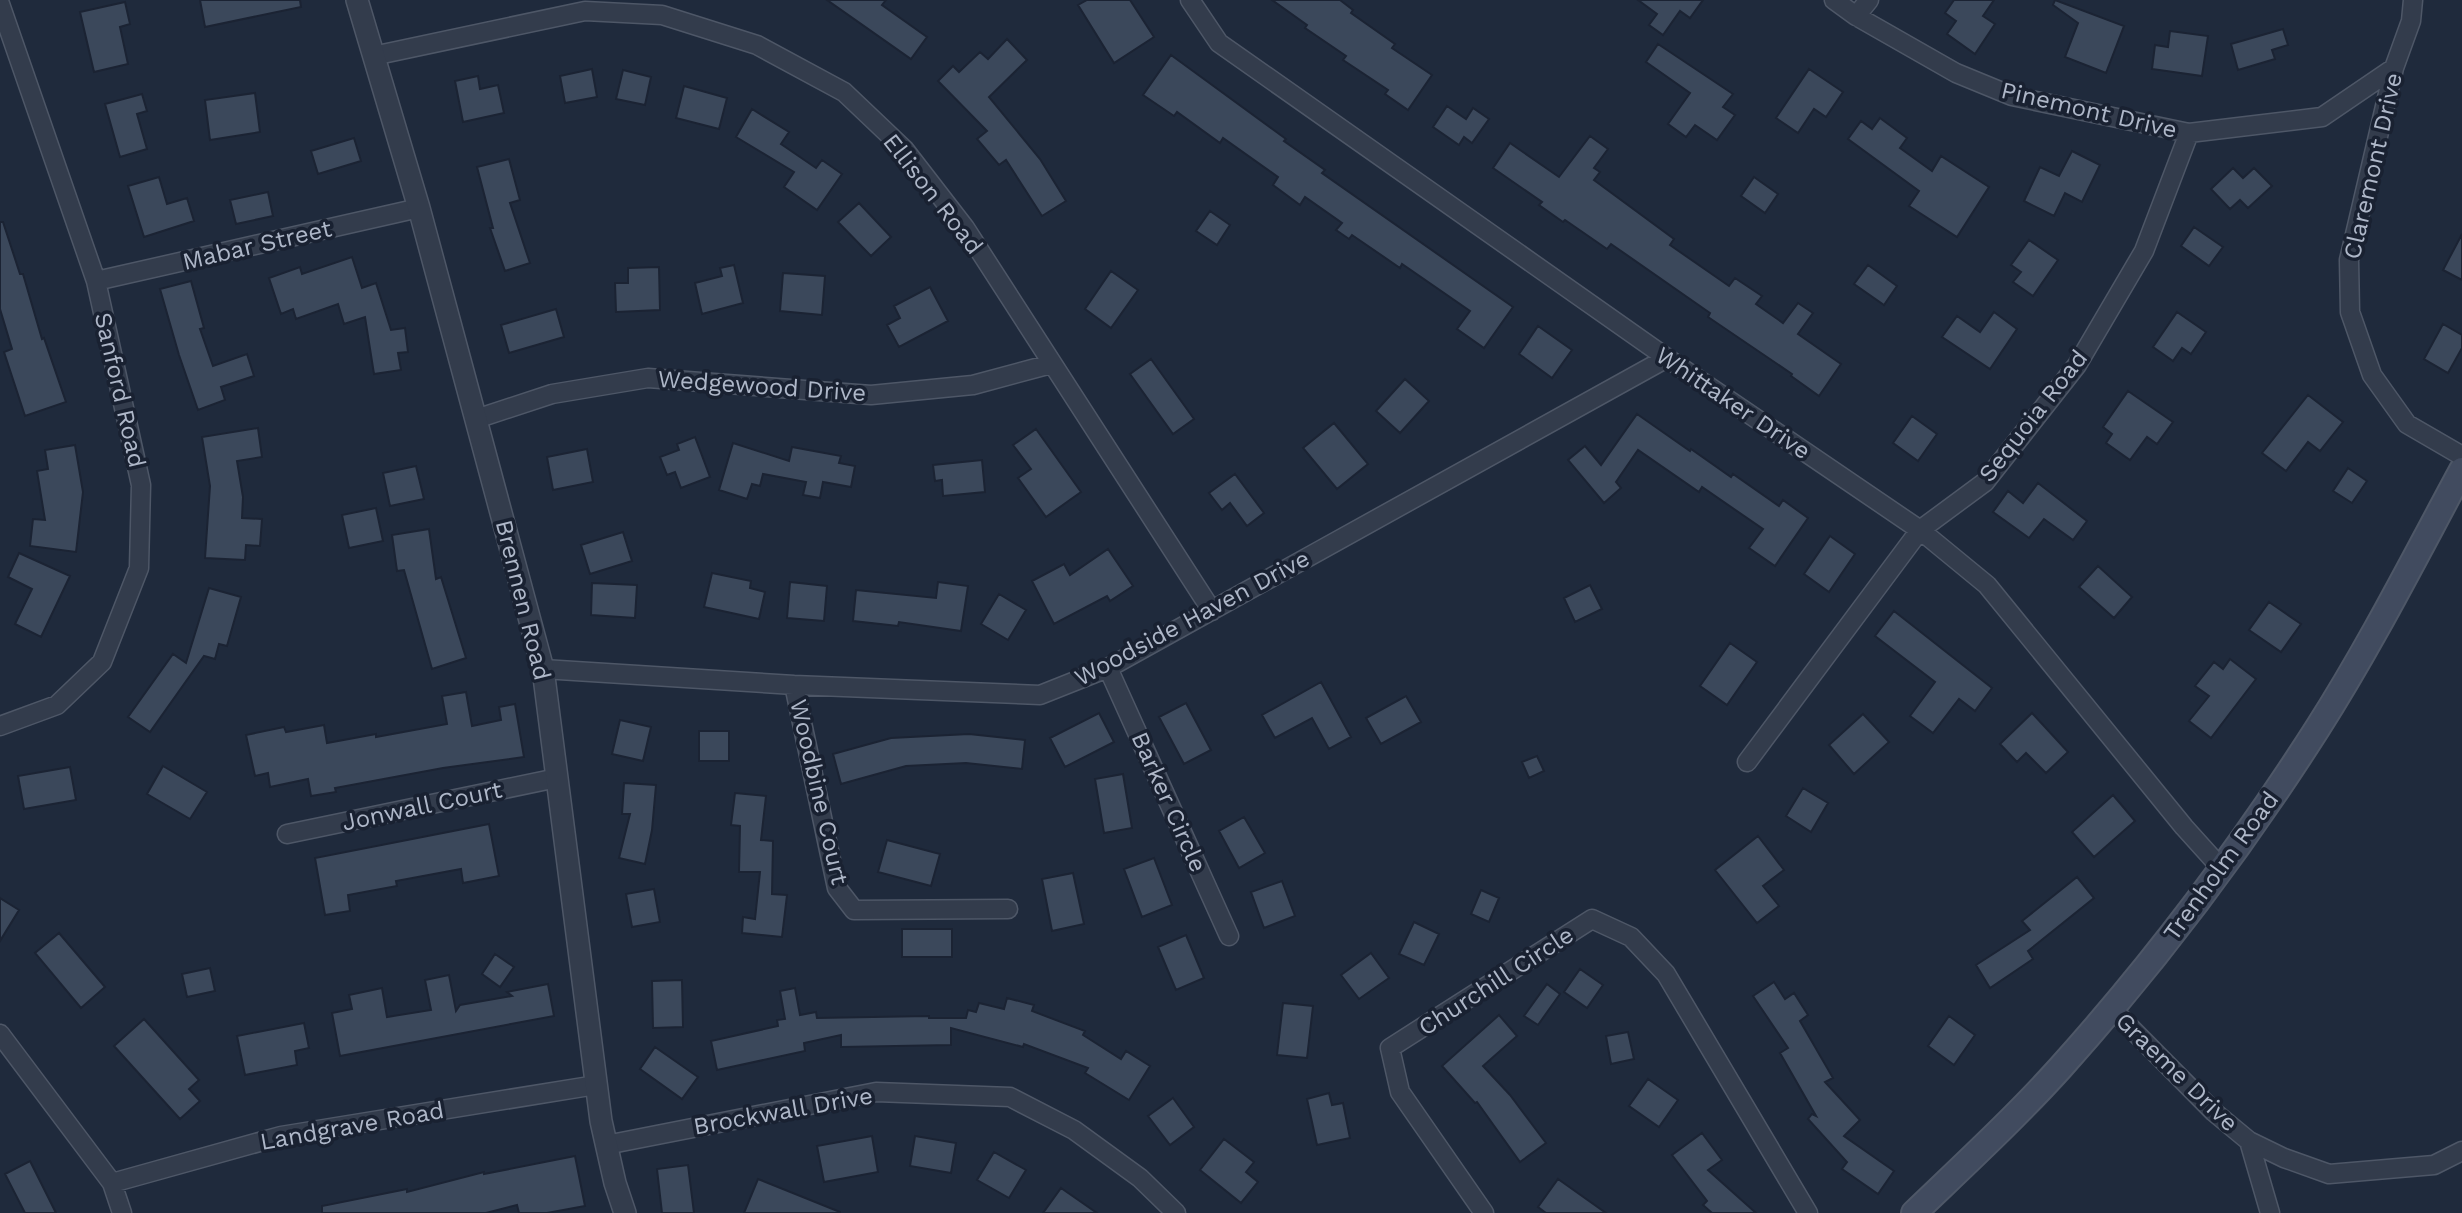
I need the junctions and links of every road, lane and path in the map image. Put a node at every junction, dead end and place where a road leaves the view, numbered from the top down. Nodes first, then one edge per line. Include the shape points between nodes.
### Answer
1 (357, 0) edge
2 (1190, 0) edge
3 (1834, 0) edge
4 (1869, 0) edge
5 (2413, 0) edge
6 (0, 4) edge
7 (1856, 16) junction
8 (373, 56) junction
9 (2394, 68) junction
10 (2189, 133) junction
11 (419, 208) junction
12 (96, 281) junction
13 (1667, 358) junction
14 (1051, 364) junction
15 (477, 419) junction
16 (2462, 456) edge
17 (2462, 470) edge
18 (1920, 530) junction
19 (1212, 611) junction
20 (1108, 668) junction
21 (543, 669) junction
22 (794, 685) junction
23 (0, 726) edge
24 (1747, 762) dead end
25 (557, 778) junction
26 (287, 834) dead end
27 (2221, 868) junction
28 (1008, 909) dead end
29 (1229, 936) dead end
30 (2111, 1008) junction
31 (0, 1034) edge
32 (596, 1085) junction
33 (2249, 1141) junction
34 (606, 1144) junction
35 (2462, 1151) edge
36 (112, 1183) junction
37 (122, 1213) edge
38 (625, 1213) edge
39 (1176, 1213) edge
40 (1484, 1213) edge
41 (1808, 1213) edge
42 (1914, 1213) edge
43 (2270, 1213) edge

1 - 8 street, Brennen Road
2 - 13 street, Whittaker Drive via 1219,43
3 - 7 street, Pinemont Drive
4 - 7 street
5 - 9 street, Claremont Drive via 2411,21
6 - 12 street, Sanford Road
7 - 10 street, Pinemont Drive via 1956,74 2012,96
8 - 11 street, Brennen Road
8 - 14 street, Ellison Road via 585,11 662,15 757,45 844,92 905,149 965,228
9 - 10 street, Pinemont Drive via 2322,117
9 - 16 street, Claremont Drive via 2349,260 2350,312 2372,375 2407,424
10 - 18 street, Sequoia Road via 2144,251 2077,365 1985,482
11 - 12 street, Mabar Street
11 - 15 street, Brennen Road
12 - 23 street, Sanford Road via 141,485 139,568 102,662 57,705
13 - 18 street, Whittaker Drive
13 - 19 street, Woodside Haven Drive
14 - 15 street, Wedgewood Drive via 974,385 871,395 648,378 552,394
14 - 19 street, Ellison Road
15 - 21 street, Brennen Road
17 - 27 main road, Trenholm Road via 2348,678
18 - 24 street, Sequoia Road
18 - 27 street, Whittaker Drive via 1987,585
19 - 20 street, Woodside Haven Drive
20 - 22 street, Woodside Haven Drive via 1040,695
20 - 29 street, Barker Circle
21 - 22 street, Woodside Haven Drive
21 - 25 street, Brennen Road
22 - 28 street, Woodbine Court via 836,888 853,910
25 - 26 street, Jonwall Court
25 - 32 street, Brennen Road
27 - 30 main road, Trenholm Road
30 - 33 street, Graeme Drive
30 - 42 main road, Trenholm Road via 2003,1128
31 - 36 street
32 - 34 street, Brennen Road
32 - 36 street, Landgrave Road via 281,1136
33 - 35 street via 2329,1174 2434,1165
33 - 43 street, Graeme Drive
34 - 38 street, Brennen Road
34 - 39 street, Brockwall Drive via 876,1092 1010,1097 1074,1130 1140,1178
36 - 37 street
40 - 41 street, Churchill Circle via 1400,1091 1390,1048 1592,919 1631,937 1666,974

